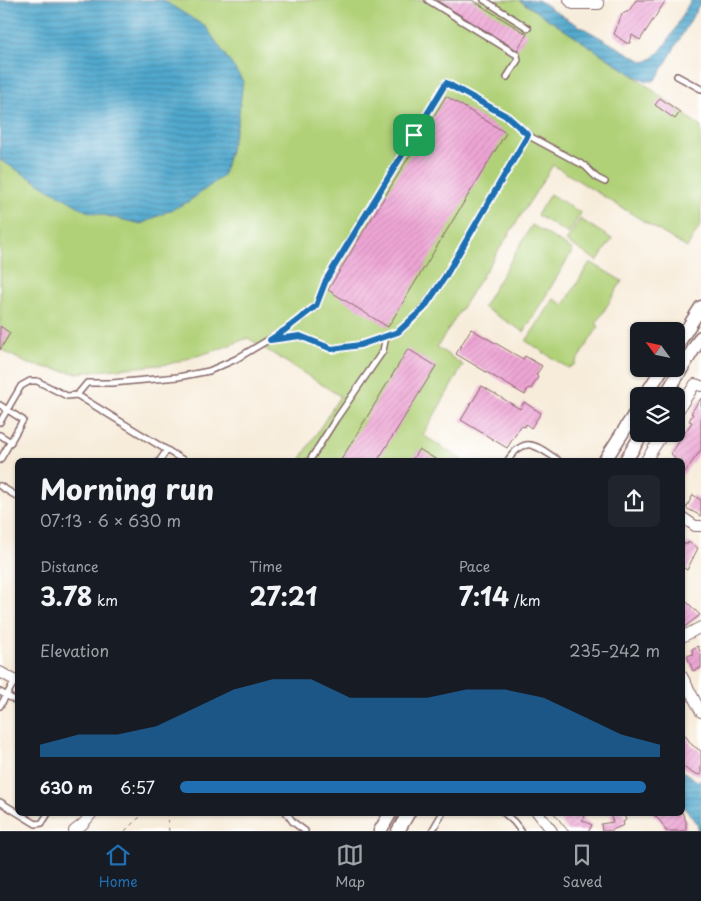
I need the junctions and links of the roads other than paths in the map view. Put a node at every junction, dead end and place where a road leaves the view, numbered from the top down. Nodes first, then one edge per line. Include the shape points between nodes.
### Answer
1 (428, 0) edge
2 (484, 0) edge
3 (569, 0) edge
4 (597, 1) edge
5 (528, 28) dead end
6 (677, 76) dead end
7 (507, 77) dead end
8 (701, 89) edge
9 (528, 135) junction
10 (605, 182) dead end
11 (701, 307) edge
12 (685, 333) edge
13 (386, 336) junction
14 (701, 337) edge
15 (270, 340) junction
16 (698, 385) edge
17 (670, 387) edge
18 (77, 395) junction
19 (685, 402) edge
20 (0, 405) edge
21 (7, 410) junction
22 (0, 422) edge
23 (630, 423) edge
24 (0, 435) edge
25 (11, 442) junction
26 (637, 442) edge
27 (658, 442) edge
28 (167, 450) junction
29 (161, 458) edge
30 (180, 458) edge
31 (311, 458) edge
32 (510, 458) edge
33 (555, 458) edge
34 (606, 458) edge
35 (627, 458) edge
36 (647, 458) edge
37 (0, 460) edge
38 (0, 486) edge
39 (15, 495) edge
40 (685, 520) edge
41 (701, 526) edge
42 (701, 627) edge
43 (685, 635) edge
44 (0, 672) edge
45 (15, 680) edge
46 (15, 682) edge
47 (685, 682) edge
48 (0, 692) edge
49 (6, 696) junction
50 (15, 700) edge
51 (0, 706) edge
52 (701, 712) edge
53 (0, 802) edge
54 (15, 811) edge
55 (23, 816) edge
56 (46, 816) edge
57 (89, 816) edge
58 (289, 816) edge
59 (389, 816) edge
60 (407, 816) edge
61 (441, 816) edge
62 (507, 816) edge
63 (540, 816) edge
64 (74, 831) edge
65 (305, 831) edge
66 (380, 831) edge
67 (398, 831) edge
68 (432, 831) edge
69 (521, 831) edge
70 (552, 831) edge

1 - 7 lane via 517,55 518,60
2 - 5 lane
3 - 4 street via 573,4
6 - 8 lane
9 - 10 lane via 585,166
9 - 13 lane via 424,308 398,332
9 - 15 lane via 508,117 446,83 326,280 316,306
11 - 12 street
13 - 15 lane via 360,345 332,349 300,336
13 - 31 lane via 383,351
14 - 17 street
15 - 18 lane via 209,371 178,377 87,383
16 - 19 street
18 - 21 lane via 67,396 37,381 30,381 21,386
18 - 28 lane
20 - 21 lane
21 - 22 lane
21 - 25 lane via 24,420
23 - 34 street
24 - 25 lane
25 - 37 lane
26 - 35 street
27 - 36 street
28 - 29 lane
28 - 30 lane
32 - 33 lane via 517,448 528,445
38 - 39 lane
40 - 41 street
42 - 43 street
44 - 45 street
46 - 49 lane
47 - 52 street
48 - 49 lane
49 - 50 lane
49 - 51 lane
53 - 54 lane
55 - 56 lane via 36,824 42,823
57 - 64 street
58 - 65 lane
59 - 66 street
60 - 67 street
61 - 68 lane
62 - 69 lane
63 - 70 street

